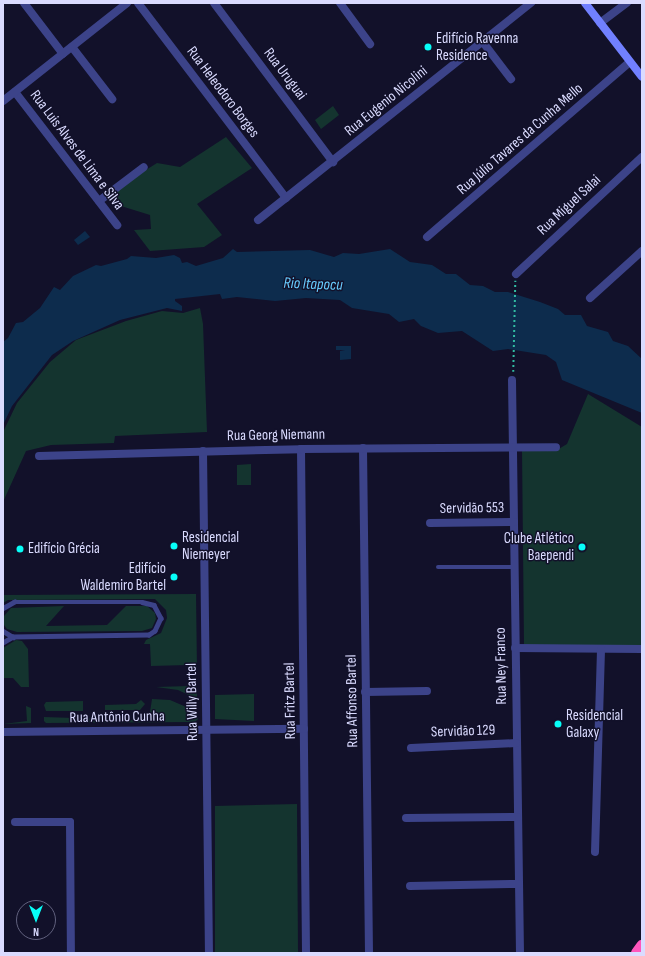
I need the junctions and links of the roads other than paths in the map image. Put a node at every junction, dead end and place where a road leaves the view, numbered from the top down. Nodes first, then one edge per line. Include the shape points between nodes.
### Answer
1 (24, 3) edge
2 (127, 3) edge
3 (138, 3) edge
4 (214, 3) edge
5 (340, 3) edge
6 (531, 3) edge
7 (585, 3) edge
8 (627, 3) edge
9 (600, 23) junction
10 (482, 41) junction
11 (370, 44) dead end
12 (72, 47) junction
13 (63, 54) junction
14 (630, 62) junction
15 (642, 77) edge
16 (511, 80) dead end
17 (15, 92) junction
18 (112, 99) dead end
19 (3, 101) edge
20 (642, 157) edge
21 (333, 162) junction
22 (144, 167) dead end
23 (286, 198) junction
24 (99, 202) junction
25 (258, 220) dead end
26 (117, 225) dead end
27 (427, 237) dead end
28 (642, 251) edge
29 (516, 274) road end
30 (590, 298) dead end
31 (512, 380) road end
32 (513, 446) junction
33 (556, 447) dead end
34 (363, 448) junction
35 (301, 449) junction
36 (203, 451) junction
37 (39, 456) dead end
38 (514, 522) junction
39 (430, 523) dead end
40 (438, 567) dead end
41 (514, 567) junction
42 (3, 608) edge
43 (3, 631) edge
44 (13, 637) junction
45 (3, 643) edge
46 (515, 648) junction
47 (601, 649) junction
48 (642, 649) edge
49 (428, 691) dead end
50 (365, 692) junction
51 (304, 728) junction
52 (206, 730) junction
53 (3, 732) edge
54 (516, 743) junction
55 (411, 748) dead end
56 (517, 817) junction
57 (406, 818) dead end
58 (15, 822) dead end
59 (595, 852) dead end
60 (518, 884) junction
61 (410, 886) dead end
62 (642, 946) edge
63 (71, 953) edge
64 (209, 953) edge
65 (306, 953) edge
66 (369, 953) edge
67 (520, 953) edge
68 (638, 953) edge

1 - 13 street
2 - 12 street
3 - 23 street, Rua Heleodoro Borges
4 - 21 street, Rua Uruguai
5 - 11 street
6 - 10 street, Rua Eugenio Nicolini
7 - 9 main road
8 - 9 street
9 - 14 main road
10 - 16 street
10 - 21 street, Rua Eugenio Nicolini
12 - 13 street
12 - 18 street
13 - 17 street
14 - 15 main road
14 - 27 street, Rua Júlio Tavares da Cunha Mello
17 - 19 street
17 - 24 street, Rua Luis Alves de Lima e Silva
20 - 29 street, Rua Miguel Salai
21 - 23 street, Rua Eugenio Nicolini
22 - 24 street
23 - 25 street, Rua Eugenio Nicolini
24 - 26 street, Rua Luis Alves de Lima e Silva
28 - 30 street
31 - 32 street, Rua Ney Franco
32 - 33 street, Rua Georg Niemann
32 - 34 street, Rua Georg Niemann
32 - 38 street, Rua Ney Franco
34 - 35 street, Rua Georg Niemann
34 - 50 street, Rua Affonso Bartel
35 - 36 street, Rua Georg Niemann
35 - 51 street, Rua Fritz Bartel
36 - 37 street, Rua Georg Niemann via 68,458
36 - 52 street, Rua Willy Bartel
38 - 39 street, Servidão 553
38 - 41 street, Rua Ney Franco
40 - 41 lane
41 - 46 street, Rua Ney Franco
42 - 44 lane via 14,602 142,602 154,605 161,618 159,626 149,635
43 - 44 lane
44 - 45 lane
46 - 47 street
46 - 54 street, Rua Ney Franco
47 - 48 street
47 - 59 street
49 - 50 street
50 - 66 street, Rua Affonso Bartel
51 - 52 street, Rua Antônio Cunha
51 - 65 street, Rua Fritz Bartel
52 - 53 street, Rua Antônio Cunha
52 - 64 street, Rua Willy Bartel
54 - 55 street, Servidão 129
54 - 56 street, Rua Ney Franco
56 - 57 street
56 - 60 street, Rua Ney Franco
58 - 63 street via 70,822
60 - 61 street
60 - 67 street, Rua Ney Franco
62 - 68 highway

